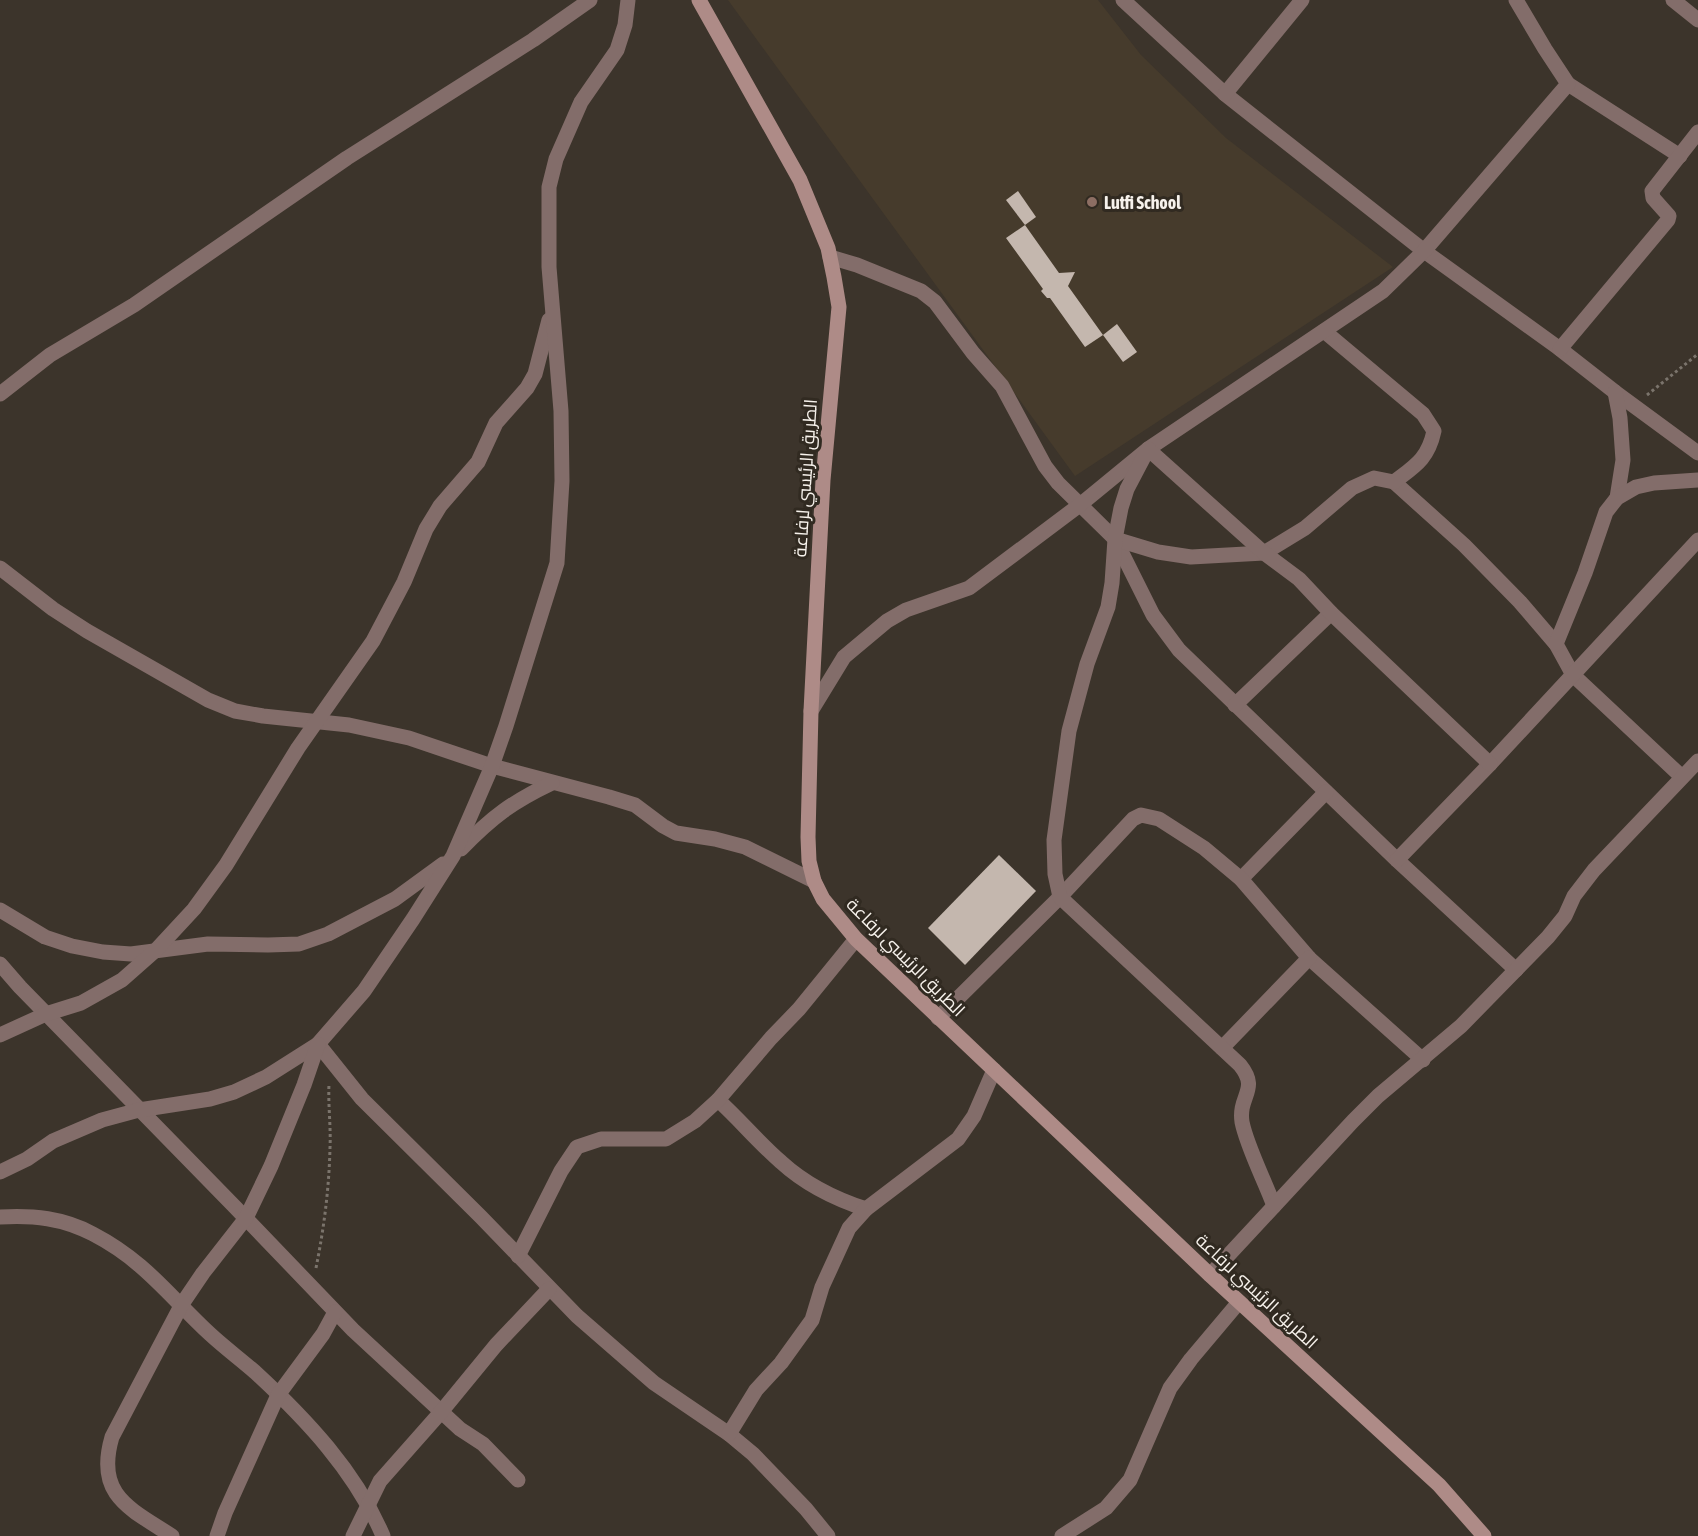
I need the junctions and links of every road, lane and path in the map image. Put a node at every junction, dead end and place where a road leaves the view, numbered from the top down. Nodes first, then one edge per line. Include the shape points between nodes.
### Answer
1 (590, 0) edge
2 (628, 0) edge
3 (699, 0) edge
4 (1302, 0) edge
5 (1516, 0) edge
6 (1673, 0) edge
7 (1126, 2) edge
8 (1698, 20) edge
9 (1568, 84) junction
10 (1225, 94) junction
11 (1698, 132) edge
12 (1688, 152) edge
13 (1424, 251) junction
14 (830, 257) junction
15 (552, 308) junction
16 (1323, 331) junction
17 (1560, 349) junction
18 (1698, 354) edge
19 (1615, 392) junction
20 (0, 394) edge
21 (1634, 406) junction
22 (1148, 449) junction
23 (1698, 453) edge
24 (1698, 480) edge
25 (1394, 482) junction
26 (1617, 498) junction
27 (1081, 504) junction
28 (1115, 539) junction
29 (1698, 540) edge
30 (1264, 554) junction
31 (0, 568) edge
32 (1331, 613) junction
33 (1556, 644) junction
34 (1573, 675) junction
35 (1235, 705) junction
36 (811, 711) junction
37 (316, 721) junction
38 (1698, 761) edge
39 (1490, 764) junction
40 (492, 766) junction
41 (1682, 777) junction
42 (552, 783) junction
43 (1326, 792) junction
44 (453, 856) junction
45 (1397, 860) junction
46 (1241, 879) junction
47 (814, 881) junction
48 (1060, 897) junction
49 (0, 910) edge
50 (856, 939) junction
51 (156, 950) junction
52 (1309, 958) junction
53 (0, 964) edge
54 (1516, 970) junction
55 (46, 1014) junction
56 (938, 1018) junction
57 (0, 1035) edge
58 (318, 1044) junction
59 (1221, 1048) junction
60 (330, 1059) junction
61 (1423, 1060) junction
62 (994, 1070) junction
63 (718, 1100) junction
64 (139, 1110) junction
65 (0, 1172) edge
66 (1274, 1206) junction
67 (866, 1209) junction
68 (0, 1217) edge
69 (246, 1218) junction
70 (518, 1256) junction
71 (1210, 1275) junction
72 (312, 1287) junction
73 (549, 1289) junction
74 (1239, 1302) junction
75 (182, 1304) junction
76 (335, 1312) junction
77 (278, 1395) junction
78 (441, 1412) junction
79 (729, 1434) junction
80 (518, 1480) dead end
81 (367, 1505) junction
82 (172, 1536) edge
83 (217, 1536) edge
84 (353, 1536) edge
85 (383, 1536) edge
86 (828, 1536) edge
87 (1062, 1536) edge
88 (1484, 1536) edge

1 - 20 street via 347,158 134,305 50,355
2 - 15 street via 617,50 580,102 556,159 549,187
3 - 14 street, الطريق الرئيسي لرفاعة via 800,180
4 - 10 street
5 - 9 street
6 - 8 street
7 - 10 street
9 - 12 street
9 - 13 street
10 - 13 street
11 - 12 street
12 - 17 street via 1652,195 1668,220
13 - 16 street via 1383,291
13 - 17 street
14 - 27 street via 921,291 935,302 1002,386 1045,466
14 - 36 street, الطريق الرئيسي لرفاعة via 839,308 823,480
15 - 37 street via 535,374 496,423 478,462 440,506 372,641
15 - 40 street via 561,411 557,563
16 - 22 street
16 - 25 street via 1423,414 1434,431 1431,447 1418,464
17 - 19 street
18 - 21 path
19 - 21 street
19 - 26 street via 1623,460
21 - 23 street
22 - 27 street
22 - 28 street via 1127,489
22 - 30 street
24 - 26 street via 1645,485
25 - 30 street via 1374,478 1352,488 1305,528
25 - 33 street via 1472,553
26 - 33 street via 1606,512
27 - 28 street
27 - 36 street via 969,588 906,610 887,621 844,657
28 - 30 street via 1191,557
28 - 35 street via 1153,615 1179,650
28 - 48 street via 1108,607 1087,663 1069,731 1054,840
29 - 34 street
30 - 32 street via 1293,574
31 - 37 street via 87,631 208,700 235,711
32 - 35 street
32 - 39 street
33 - 34 street
34 - 39 street
34 - 41 street
35 - 43 street
36 - 47 street, الطريق الرئيسي لرفاعة via 808,837
37 - 40 street via 409,738
37 - 51 street via 226,865 194,909
38 - 41 street
39 - 45 street
40 - 42 street
40 - 44 street
41 - 54 street via 1594,870 1574,896 1565,916
42 - 44 street via 520,798 487,822
42 - 47 street via 636,805 676,833 745,847
43 - 45 street
43 - 46 street
44 - 51 street via 395,899 328,934 299,944 208,944
44 - 58 street via 363,991
45 - 54 street
46 - 48 street via 1176,828 1141,815
46 - 52 street
47 - 50 street, الطريق الرئيسي لرفاعة via 823,899
48 - 56 street
48 - 59 street
49 - 51 street via 45,937 72,946 131,954
50 - 56 street, الطريق الرئيسي لرفاعة
50 - 63 street
51 - 55 street via 101,994
52 - 59 street
52 - 61 street
53 - 55 street
54 - 61 street
55 - 57 street
55 - 64 street
56 - 62 street, الطريق الرئيسي لرفاعة
58 - 60 street
58 - 64 street via 234,1092 188,1104
58 - 69 street via 271,1166
59 - 66 street via 1250,1082 1242,1107 1243,1124
60 - 70 street via 362,1099
60 - 72 path via 329,1176
61 - 66 street via 1378,1096
62 - 67 street via 974,1116 958,1139
62 - 71 street, الطريق الرئيسي لرفاعة
63 - 67 street via 800,1176 826,1193
63 - 70 street via 695,1121 666,1138 601,1139 577,1147
64 - 65 street via 76,1130
64 - 69 street
66 - 71 street
67 - 79 street via 849,1228 822,1287 812,1320 756,1390
68 - 75 street via 49,1218 93,1234 144,1267
69 - 72 street
69 - 75 street
70 - 73 street
71 - 74 street, الطريق الرئيسي لرفاعة
72 - 76 street
73 - 78 street
73 - 79 street via 648,1378
74 - 87 street via 1170,1388 1130,1480 1106,1508
74 - 88 street, الطريق الرئيسي لرفاعة via 1439,1485
75 - 77 street
75 - 82 street via 112,1437 107,1462 109,1483 116,1494
76 - 77 street
76 - 78 street
77 - 81 street via 335,1455
77 - 83 street
78 - 80 street via 483,1444
78 - 81 street via 380,1480
79 - 86 street via 753,1454
81 - 84 street
81 - 85 street

